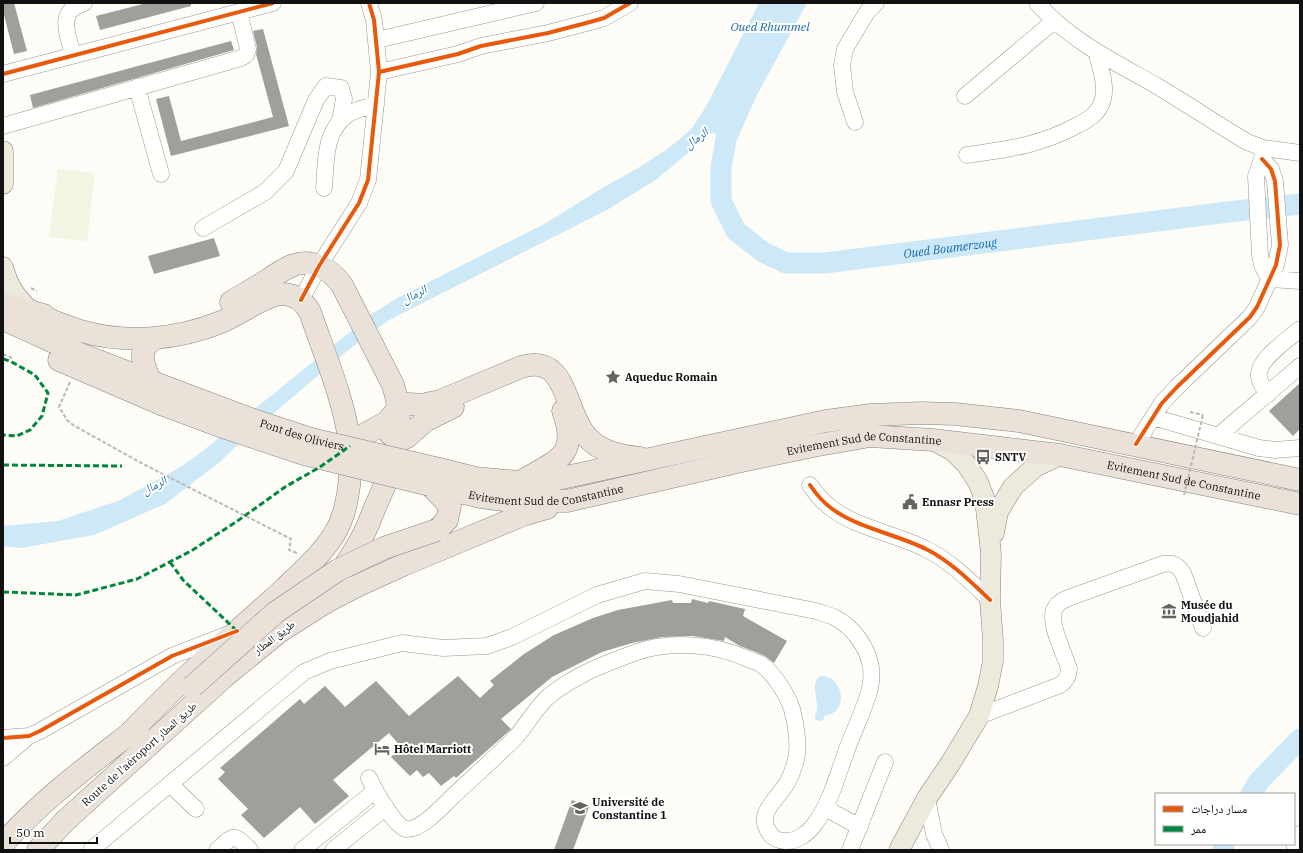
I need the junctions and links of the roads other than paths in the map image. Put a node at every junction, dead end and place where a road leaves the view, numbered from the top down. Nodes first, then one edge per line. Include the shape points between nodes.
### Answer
1 (84, 3) edge
2 (272, 3) edge
3 (369, 3) edge
4 (536, 3) edge
5 (630, 3) edge
6 (876, 3) edge
7 (1037, 3) edge
8 (239, 12) junction
9 (1054, 21) junction
10 (377, 40) junction
11 (1096, 51) junction
12 (74, 55) junction
13 (379, 72) junction
14 (3, 74) edge
15 (137, 87) junction
16 (965, 96) dead end
17 (376, 105) junction
18 (340, 120) junction
19 (854, 122) dead end
20 (3, 126) edge
21 (3, 151) edge
22 (1262, 153) junction
23 (1300, 153) edge
24 (967, 156) dead end
25 (160, 174) dead end
26 (3, 184) edge
27 (324, 188) dead end
28 (203, 228) dead end
29 (320, 266) junction
30 (3, 267) edge
31 (1269, 279) junction
32 (1300, 280) edge
33 (3, 304) edge
34 (305, 306) junction
35 (30, 311) junction
36 (3, 319) edge
37 (1300, 329) edge
38 (3, 335) edge
39 (156, 338) junction
40 (1300, 366) edge
41 (160, 391) junction
42 (1268, 394) junction
43 (342, 404) junction
44 (399, 408) junction
45 (1153, 417) junction
46 (376, 428) junction
47 (1218, 436) junction
48 (399, 438) junction
49 (933, 440) junction
50 (1136, 444) junction
51 (350, 446) junction
52 (1300, 448) edge
53 (1060, 455) junction
54 (654, 459) junction
55 (434, 477) junction
56 (349, 478) junction
57 (1300, 480) edge
58 (519, 482) junction
59 (386, 486) junction
60 (810, 486) dead end
61 (568, 501) junction
62 (1300, 504) edge
63 (991, 553) junction
64 (990, 600) junction
65 (326, 602) junction
66 (1203, 628) dead end
67 (237, 631) junction
68 (225, 676) joint
69 (979, 716) junction
70 (28, 736) junction
71 (127, 736) junction
72 (3, 738) edge
73 (3, 758) edge
74 (885, 762) dead end
75 (170, 784) junction
76 (927, 798) junction
77 (386, 807) junction
78 (825, 808) junction
79 (196, 809) dead end
80 (860, 827) junction
81 (3, 844) edge
82 (773, 845) edge
83 (38, 850) edge
84 (91, 850) edge
85 (217, 850) edge
86 (250, 850) edge
87 (302, 850) edge
88 (333, 850) edge
89 (850, 850) edge
90 (899, 850) edge
91 (941, 850) edge

1 - 12 street via 69,11 66,21
2 - 8 street
3 - 10 street
4 - 10 street
5 - 13 street via 604,18 590,22
6 - 19 street via 867,12 844,49 842,65
7 - 9 street
8 - 12 street
8 - 15 street via 248,49 242,58
9 - 11 street
9 - 16 street
10 - 13 street
11 - 22 street via 1248,142
11 - 24 street via 1104,98 1101,106 1090,118 1056,136 1033,144
12 - 14 street
13 - 17 street
15 - 20 street
15 - 25 street
17 - 18 street via 357,110
17 - 29 street via 368,180 359,203
18 - 27 street via 330,136
18 - 28 street via 344,99 341,88 326,86 316,100 286,171 265,192
21 - 26 main road
22 - 23 street
22 - 31 street via 1256,182 1262,265
22 - 31 street via 1275,181 1280,245 1276,265
29 - 34 street
29 - 35 highway via 309,263 293,265 213,311 170,324 100,325 49,317
29 - 44 highway via 342,285 389,374
30 - 35 main road via 6,279 16,297
31 - 32 street
31 - 45 street via 1250,317 1177,387
33 - 35 highway
34 - 39 highway via 291,296 280,294 200,330
34 - 43 highway
35 - 39 highway via 81,332 108,337
36 - 41 highway
37 - 42 street via 1260,366 1259,379
38 - 41 highway via 77,369
39 - 41 highway via 148,343 142,353 142,359
40 - 42 street
41 - 55 highway, Pont des Oliviers, bridge
42 - 47 street
43 - 46 highway via 358,418
43 - 51 highway
44 - 46 highway via 391,418
44 - 48 highway
44 - 54 highway via 407,404 430,404 521,367 539,364 557,376 578,425 587,438 621,456
45 - 47 street
45 - 50 street
46 - 48 highway
46 - 51 highway
47 - 52 street via 1264,449
48 - 58 highway via 409,436 437,414 520,379 537,377 545,380 556,393 569,429 568,443 556,461
48 - 59 highway
49 - 53 highway, Evitement Sud de Constantine
49 - 61 highway, Evitement Sud de Constantine via 870,436 737,462
49 - 63 main road via 952,451 967,465 978,482 986,500
50 - 54 highway, Evitement Sud de Constantine via 1019,421 921,413 871,415 826,421
50 - 57 highway, Evitement Sud de Constantine
51 - 56 highway
53 - 62 highway, Evitement Sud de Constantine
53 - 63 main road via 1035,467 1013,487 998,512
54 - 58 highway, Evitement Sud de Constantine via 557,479
55 - 58 highway, Evitement Sud de Constantine
55 - 61 highway, Evitement Sud de Constantine via 481,497 511,501
55 - 71 highway, Route de l'aéroport طريق المطار, bridge via 450,506 447,520 437,530 384,548 338,570 276,612 192,687
56 - 59 highway via 366,490
56 - 67 highway via 340,524 314,561
59 - 65 highway via 360,541
60 - 64 street via 830,508 842,516 913,542 942,558
61 - 65 highway, طريق المطار via 523,515 403,565
63 - 64 main road
64 - 69 main road via 993,661
65 - 68 highway, طريق المطار via 279,632
66 - 69 street via 1183,573 1172,563 1068,598 1055,608 1053,616 1069,669 1065,682
67 - 70 street via 172,656
67 - 71 highway via 169,693
68 - 83 highway, Route de l'aéroport طريق المطار via 65,821
69 - 76 main road
70 - 72 street
70 - 73 street
71 - 81 highway, Route de l'aéroport طريق المطار via 55,792 21,823
74 - 80 street
75 - 78 street via 304,672 330,661 402,643 443,648 487,646 512,637 597,595 645,581 680,584 816,611 835,618 863,644 871,668 869,690
75 - 79 street
75 - 84 street
76 - 90 main road
76 - 91 street via 934,834
77 - 82 street via 397,824 405,829 414,828 432,816 516,737 547,698 565,685 604,664 648,648 673,645 703,646 732,652 761,665 780,684 792,709 798,743 796,762 787,783 764,816
77 - 87 street via 372,784
77 - 88 street
78 - 80 street
78 - 82 street via 814,826 804,835
80 - 89 street
85 - 86 street via 234,837

